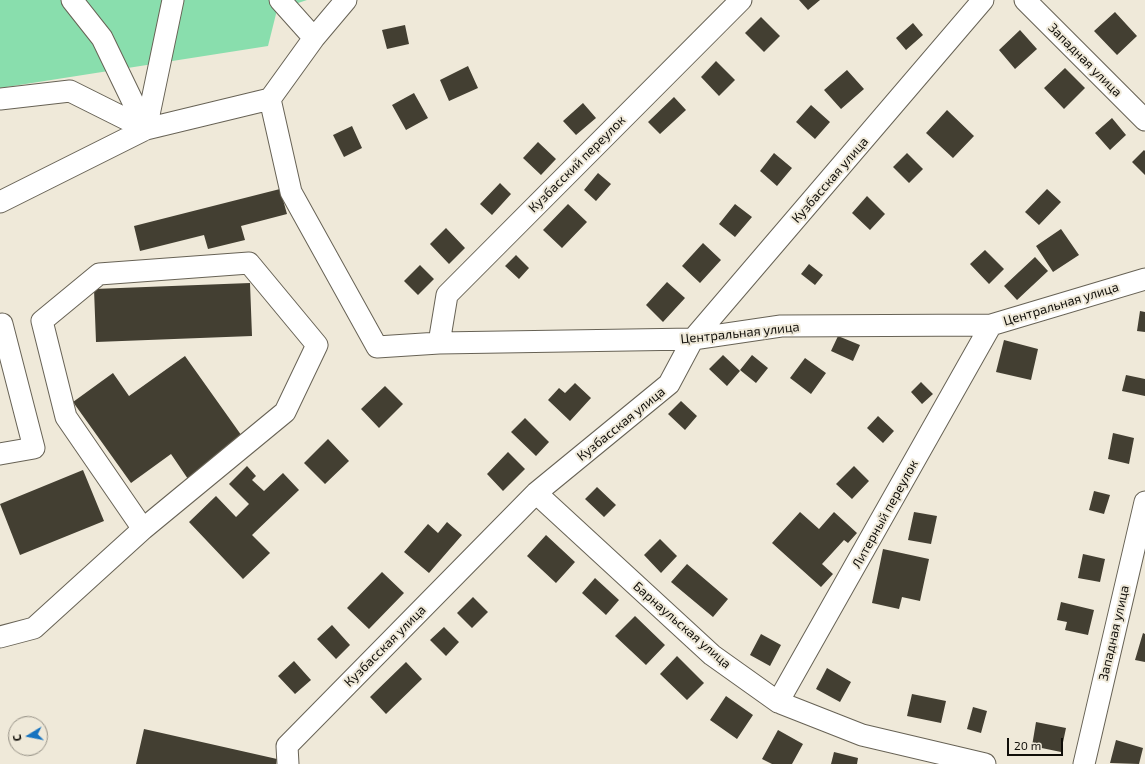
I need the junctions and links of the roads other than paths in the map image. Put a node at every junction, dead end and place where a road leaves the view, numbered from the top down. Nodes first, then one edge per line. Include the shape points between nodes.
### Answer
1 (72, 0) edge
2 (173, 0) edge
3 (280, 0) edge
4 (346, 0) edge
5 (741, 0) edge
6 (983, 0) edge
7 (1025, 0) edge
8 (314, 38) junction
9 (0, 99) edge
10 (270, 100) junction
11 (1145, 120) edge
12 (146, 129) junction
13 (0, 202) edge
14 (1145, 279) edge
15 (2, 324) dead end
16 (991, 325) junction
17 (693, 339) junction
18 (439, 343) junction
19 (0, 454) edge
20 (536, 493) junction
21 (1145, 502) edge
22 (143, 529) junction
23 (0, 637) edge
24 (778, 702) junction
25 (287, 755) edge
26 (985, 764) edge
27 (1084, 764) edge

1 - 12 street via 102,38
2 - 12 street
3 - 8 street
4 - 8 street
5 - 18 street, Кузбасский переулок via 447,295
6 - 17 street, Кузбасская улица
7 - 11 street, Западная улица
8 - 10 street
9 - 12 street via 70,91
10 - 12 street
10 - 18 street, Центральная улица via 291,192 377,347
12 - 13 street
14 - 16 street, Центральная улица
15 - 19 street via 34,448
16 - 17 street, Центральная улица via 781,326
16 - 24 street, Литерный переулок
17 - 18 street, Центральная улица
17 - 20 street, Кузбасская улица via 669,384
20 - 24 street, Барнаульская улица via 712,655
20 - 25 street, Кузбасская улица
21 - 27 street, Западная улица
22 - 22 street via 285,412 318,345 249,263 99,274 42,321 66,417
22 - 23 street via 34,628
24 - 26 street, Барнаульская улица via 862,735

